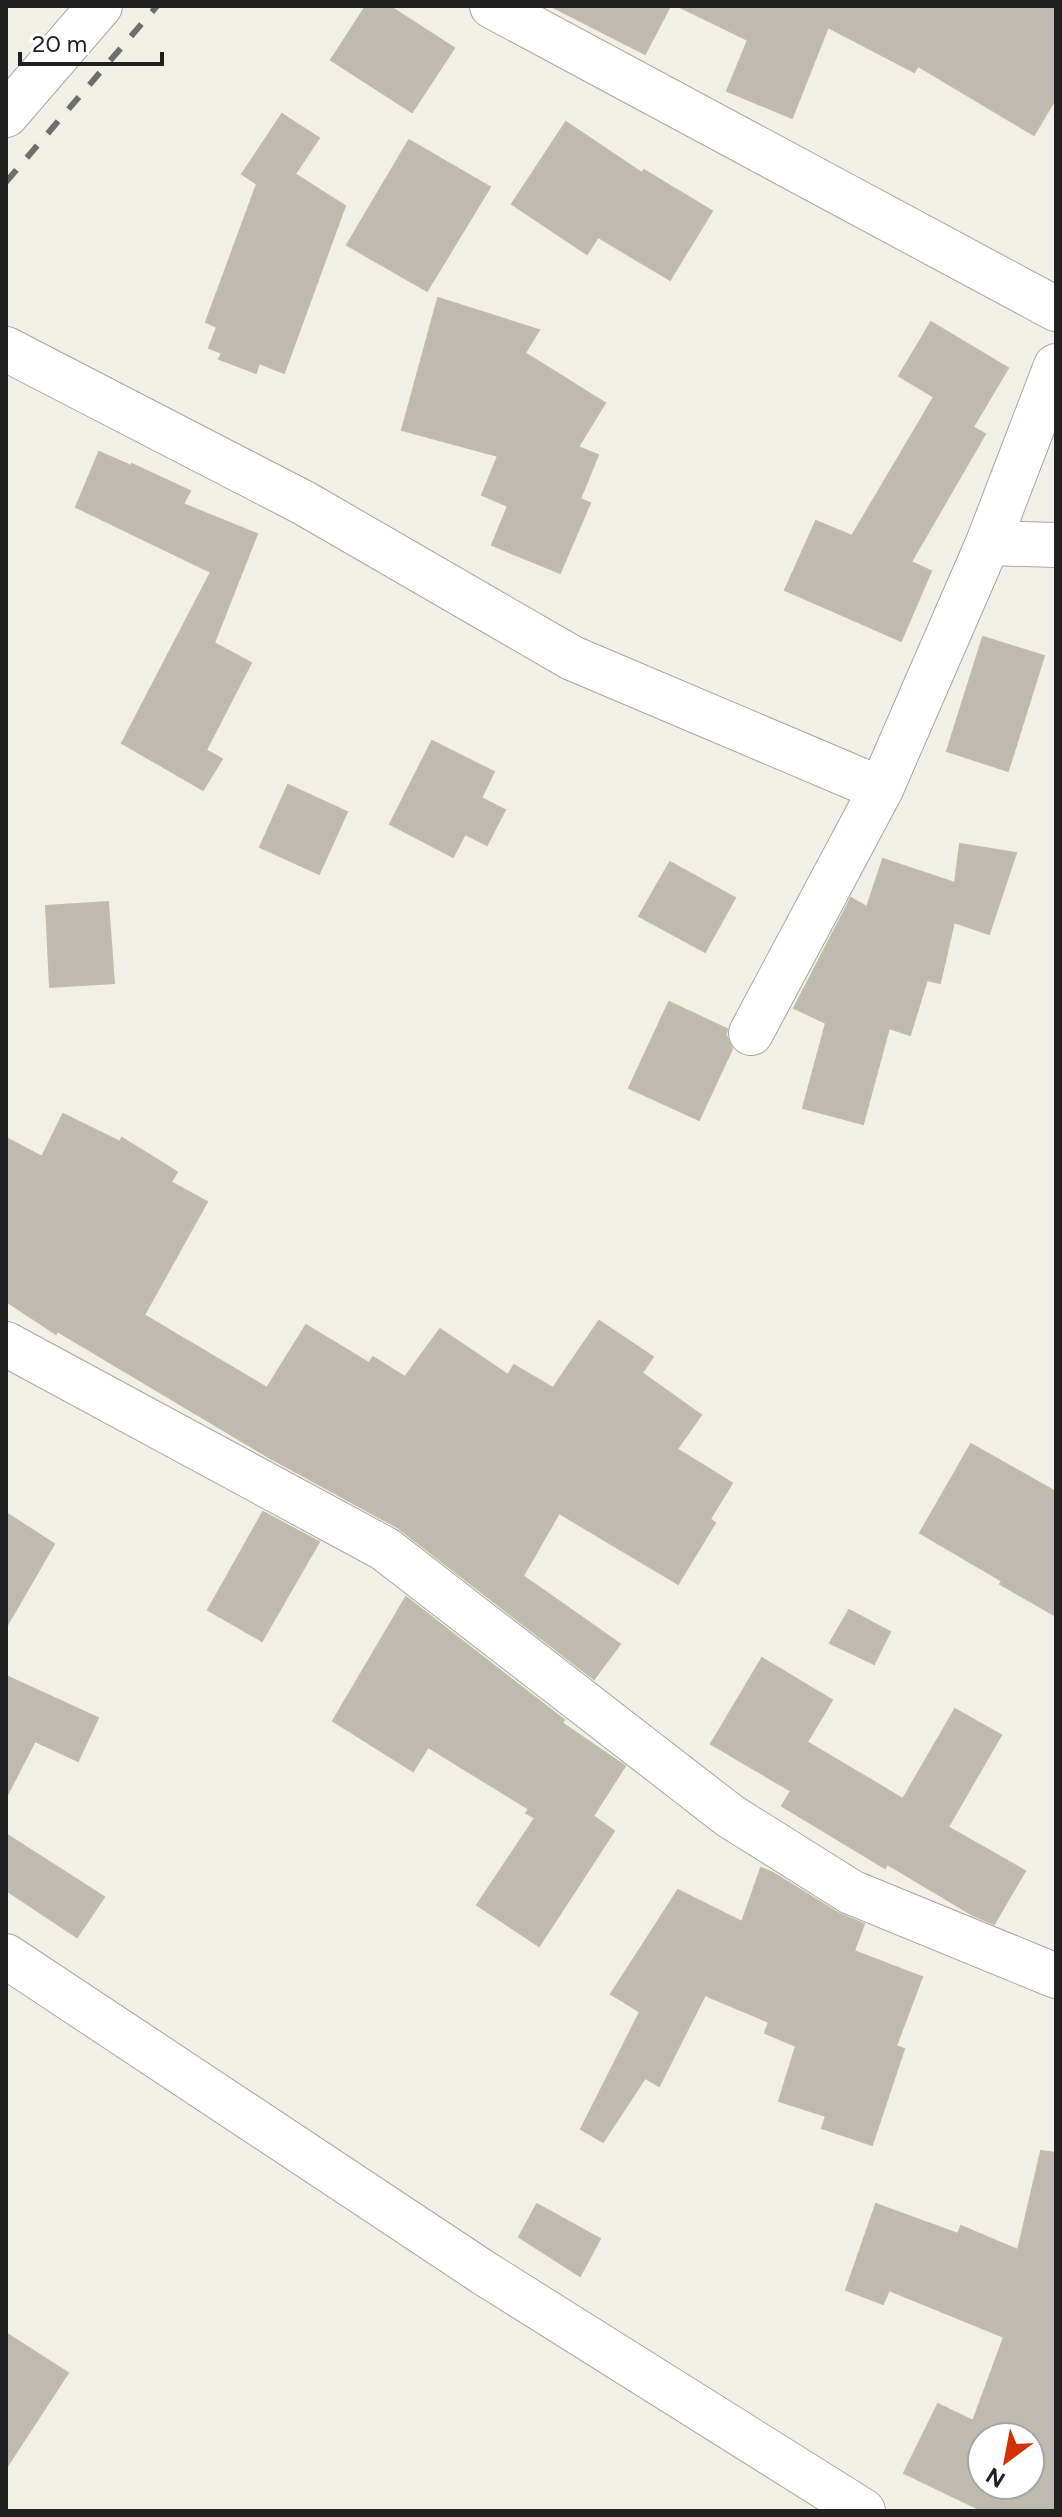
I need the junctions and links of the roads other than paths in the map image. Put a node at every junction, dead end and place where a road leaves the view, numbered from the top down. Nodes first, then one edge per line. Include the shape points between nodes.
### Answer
1 (100, 6) edge
2 (492, 6) edge
3 (6, 115) edge
4 (1056, 309) edge
5 (6, 349) edge
6 (1056, 366) edge
7 (988, 543) junction
8 (1056, 545) edge
9 (881, 789) junction
10 (751, 1033) dead end
11 (6, 1344) edge
12 (9, 1966) edge
13 (1056, 1976) edge
14 (863, 2511) edge

1 - 3 street
2 - 4 street
5 - 9 street via 304,503 572,658
6 - 7 street
7 - 8 street
7 - 9 street
9 - 10 street
11 - 13 street via 385,1549 730,1816 851,1892
12 - 14 street

